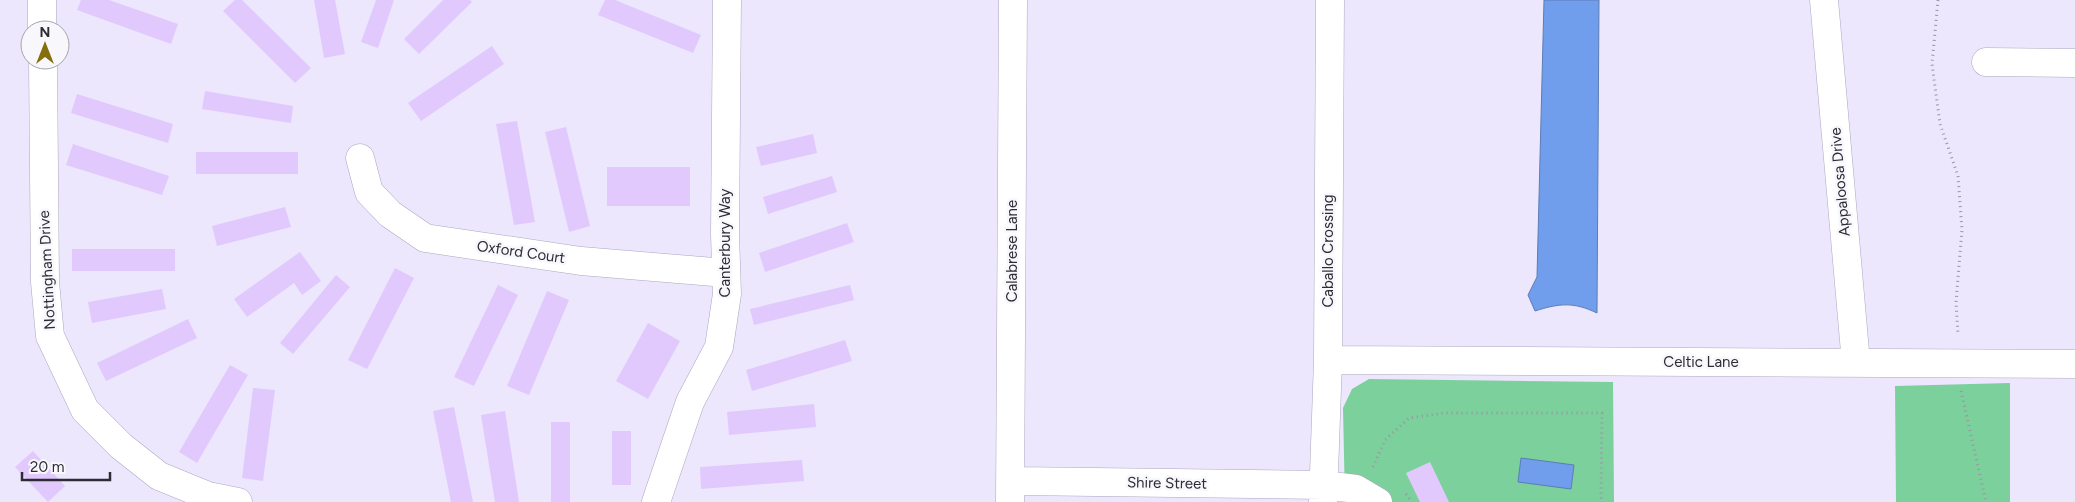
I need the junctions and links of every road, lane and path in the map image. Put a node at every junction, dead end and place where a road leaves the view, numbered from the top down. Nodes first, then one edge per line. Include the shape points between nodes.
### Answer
1 (42, 0) edge
2 (727, 0) edge
3 (1013, 0) edge
4 (1330, 0) edge
5 (1824, 0) edge
6 (1938, 0) edge
7 (42, 20) edge
8 (1986, 62) dead end
9 (2075, 64) edge
10 (42, 70) edge
11 (360, 158) dead end
12 (726, 273) junction
13 (1328, 360) junction
14 (1856, 363) junction
15 (1959, 364) junction
16 (2075, 364) edge
17 (1381, 473) dead end
18 (1402, 489) dead end
19 (1010, 491) edge
20 (1323, 493) edge
21 (238, 502) edge
22 (656, 502) edge
23 (1378, 502) edge
24 (1412, 502) edge
25 (1602, 502) edge
26 (1986, 502) edge

1 - 7 street
2 - 12 street, Canterbury Way
3 - 19 street, Calabrese Lane
4 - 13 street, Caballo Crossing
5 - 14 street, Appaloosa Drive
6 - 15 path via 1932,64 1940,124 1958,176 1962,230 1956,302
8 - 9 street
10 - 21 street, Nottingham Drive via 45,282 50,336 85,410 122,446 159,476 208,496
11 - 12 street, Oxford Court via 369,192 390,214 425,238 581,261
12 - 22 street, Canterbury Way via 727,294 719,347 690,402
13 - 14 street, Celtic Lane
13 - 20 street, Caballo Crossing
14 - 15 street, Celtic Lane
15 - 16 street, Celtic Lane
15 - 26 path via 1961,398
17 - 25 path via 1373,468 1385,440 1409,418 1444,413 1602,413
18 - 24 path
19 - 20 street, Shire Street
20 - 23 street, Shire Street via 1356,489

